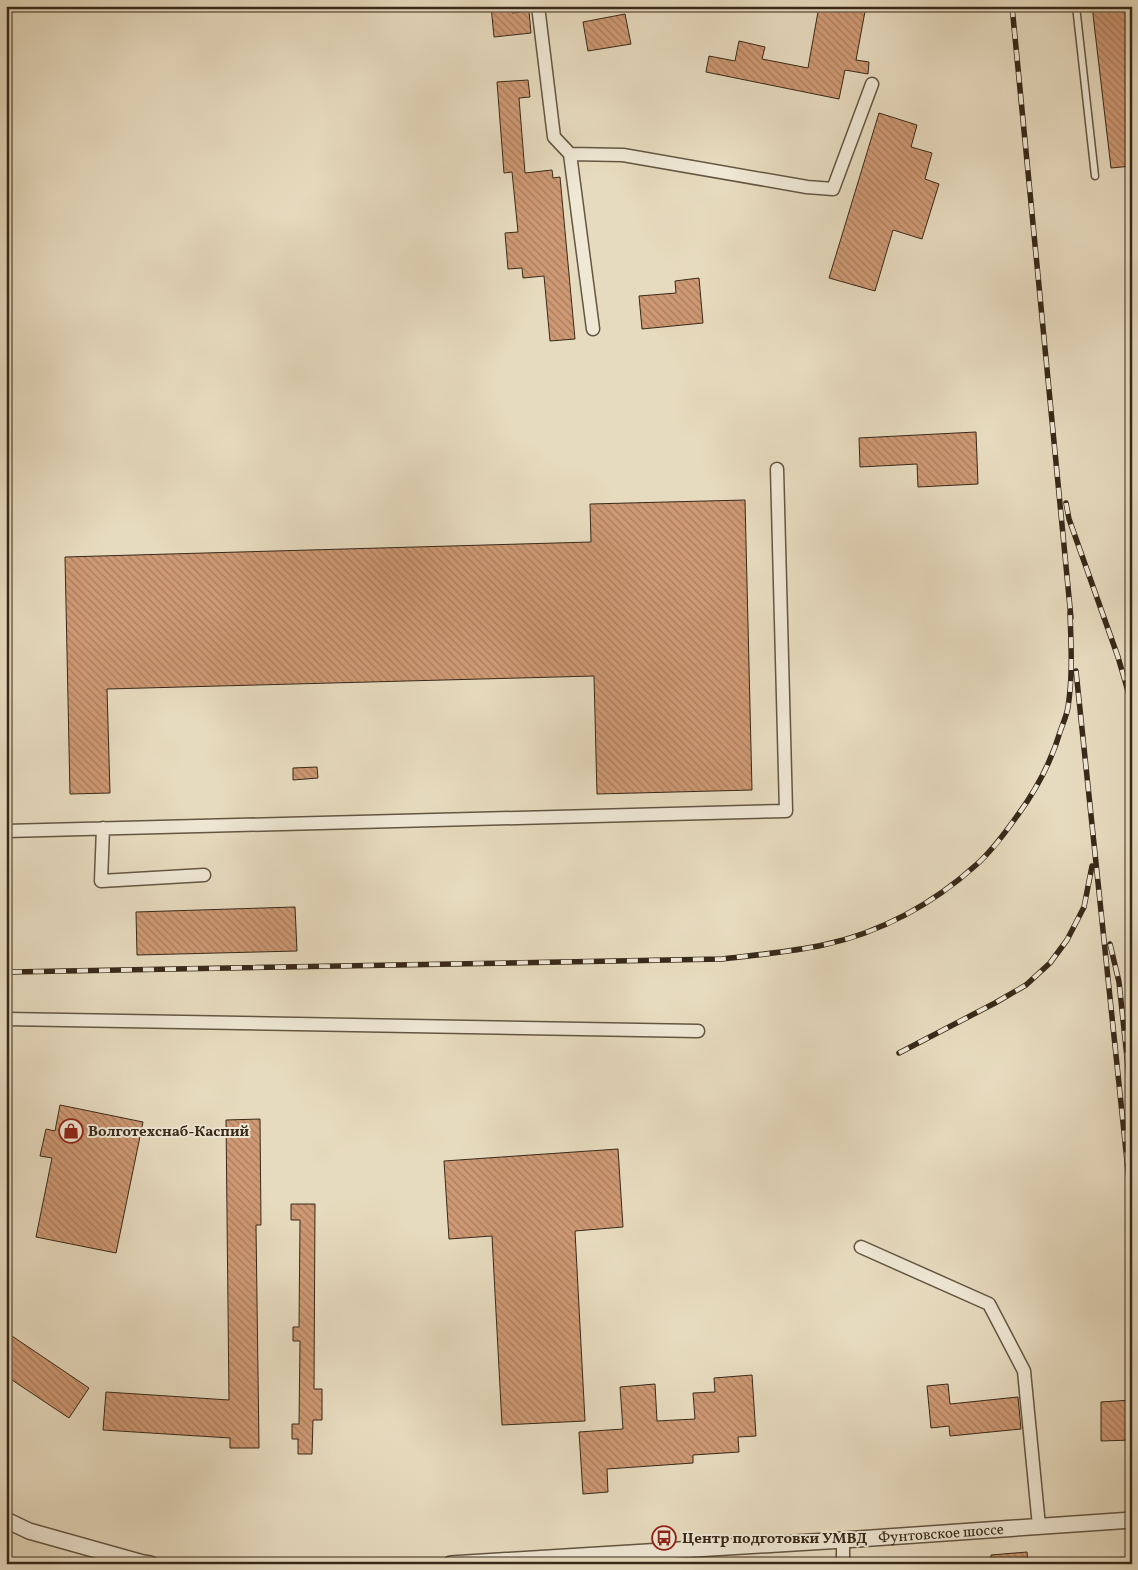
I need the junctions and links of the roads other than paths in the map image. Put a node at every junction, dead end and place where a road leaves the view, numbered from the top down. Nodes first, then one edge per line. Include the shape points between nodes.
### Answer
1 (538, 6) edge
2 (1076, 6) edge
3 (872, 84) dead end
4 (570, 154) junction
5 (1096, 176) dead end
6 (593, 329) dead end
7 (777, 469) dead end
8 (103, 828) junction
9 (6, 831) edge
10 (204, 875) dead end
11 (6, 1019) edge
12 (698, 1031) dead end
13 (861, 1247) dead end
14 (6, 1520) edge
15 (1132, 1520) edge
16 (1039, 1526) junction
17 (843, 1540) junction
18 (150, 1564) edge
19 (451, 1564) edge
20 (843, 1564) edge

1 - 4 street via 554,137
2 - 5 lane
3 - 4 street via 833,189 623,155
4 - 6 street
7 - 8 street via 786,811
8 - 9 street
8 - 10 street via 101,881
11 - 12 street
13 - 16 street via 989,1304 1024,1371
14 - 18 street via 29,1531
15 - 16 street, Фунтовское шоссе
16 - 17 street, Фунтовское шоссе
17 - 19 street, Фунтовское шоссе
17 - 20 street

